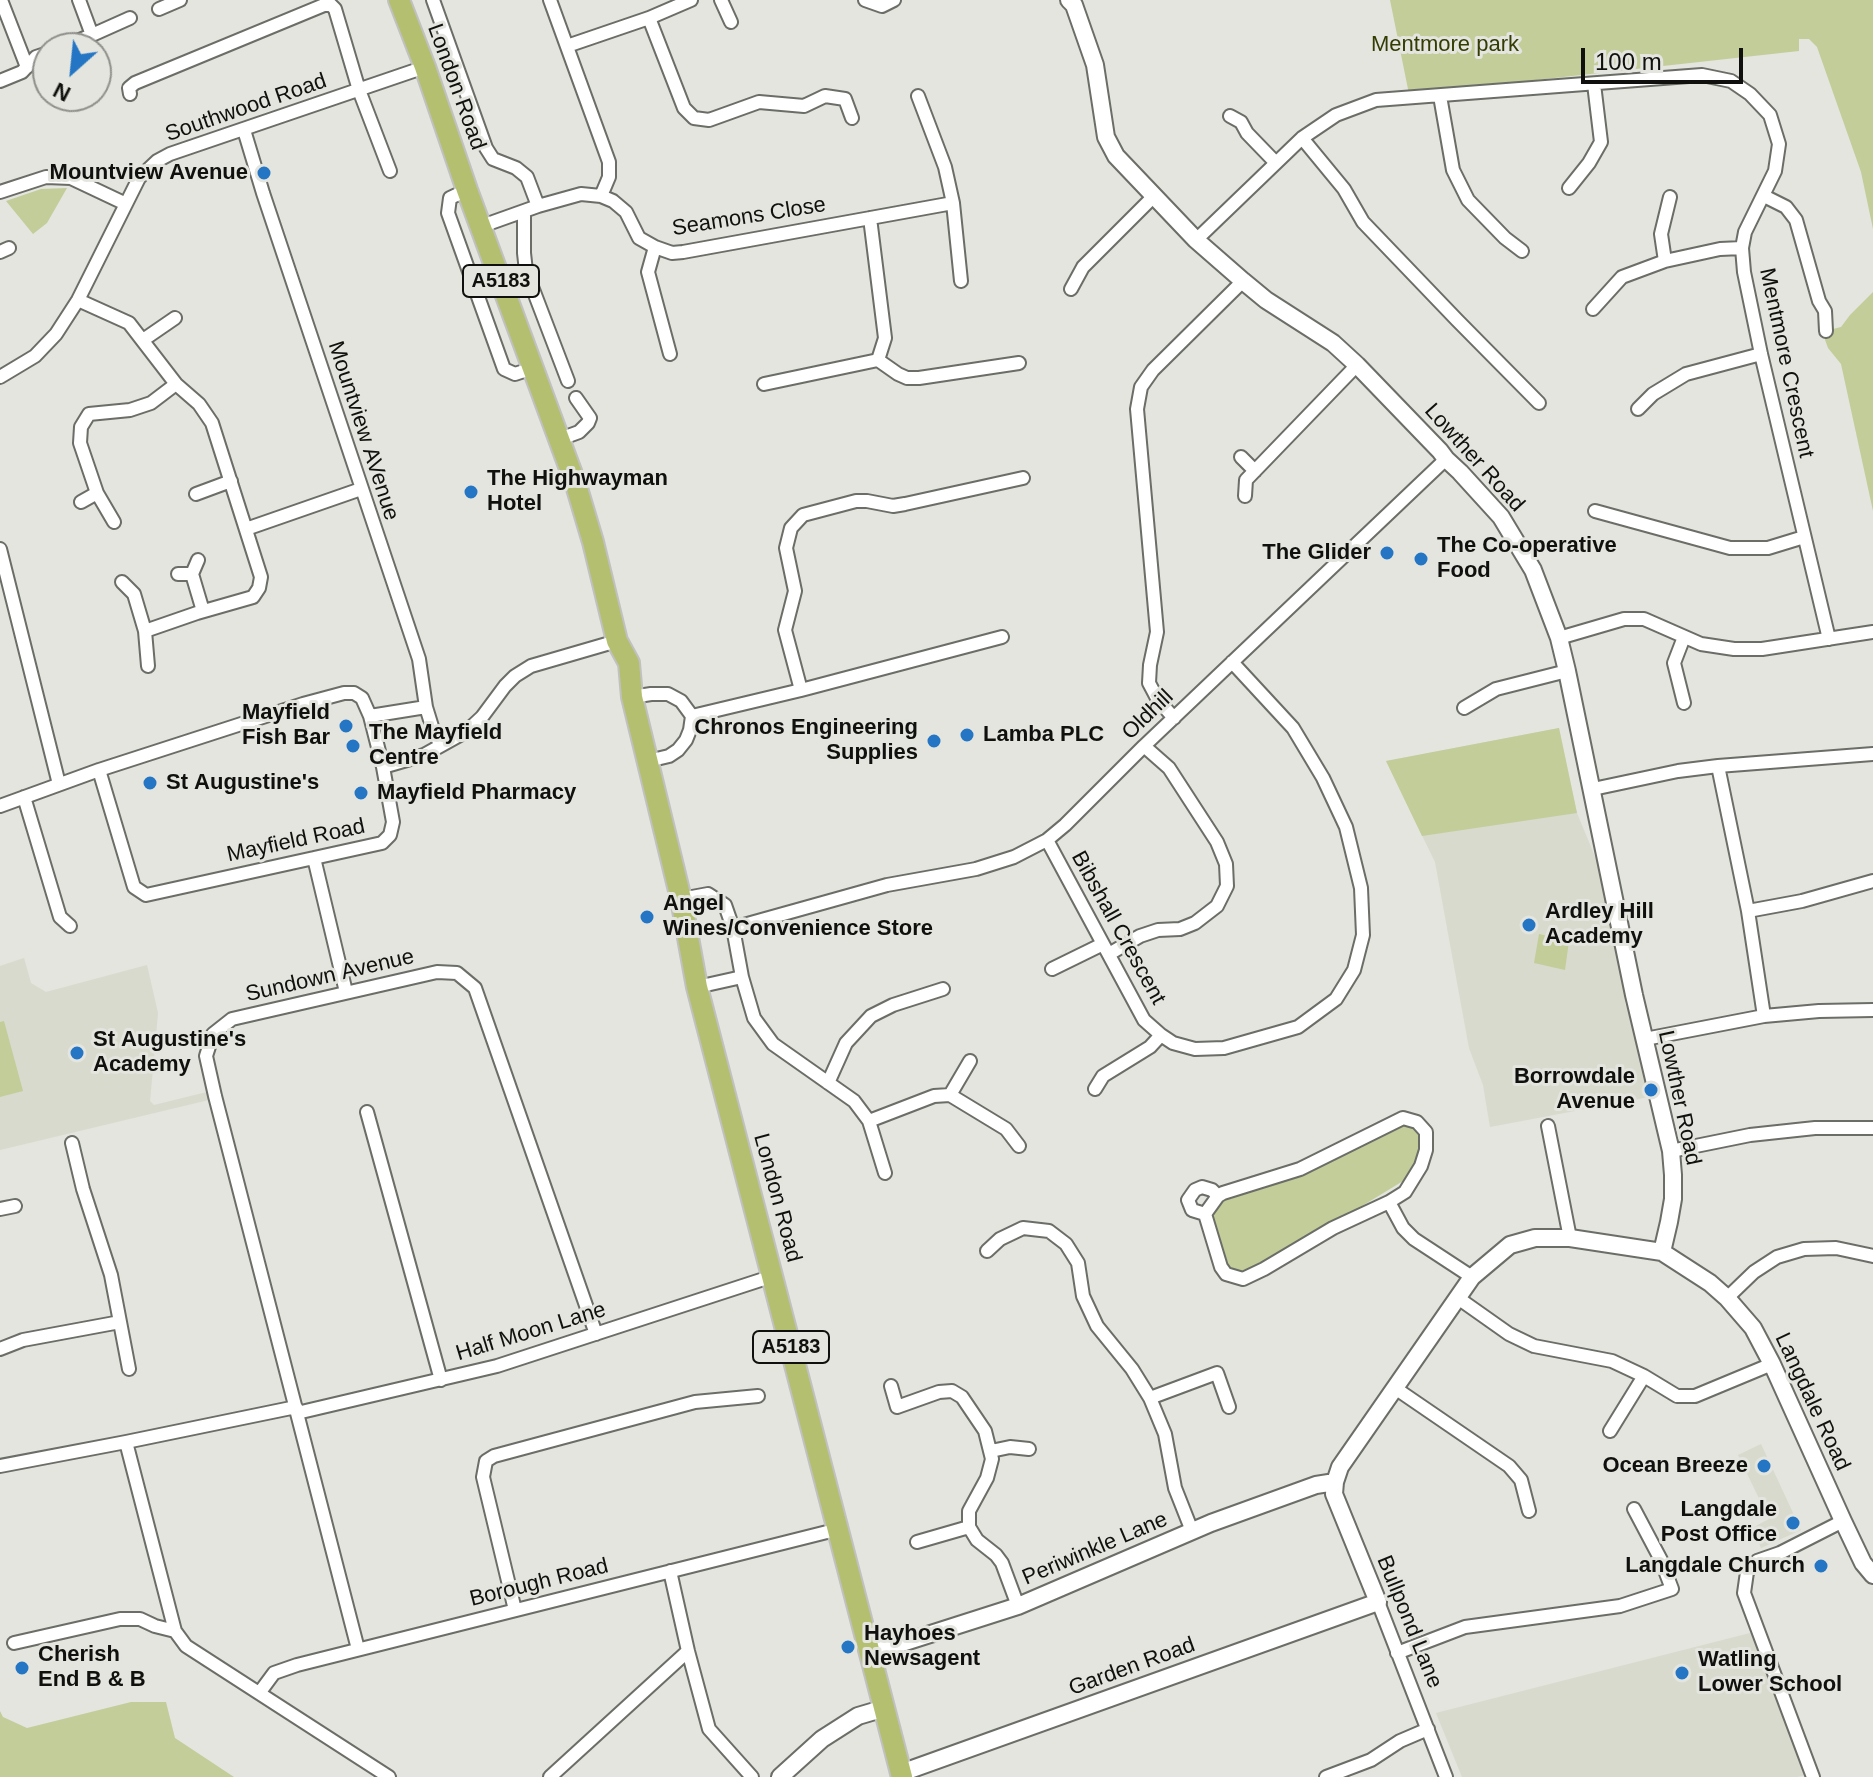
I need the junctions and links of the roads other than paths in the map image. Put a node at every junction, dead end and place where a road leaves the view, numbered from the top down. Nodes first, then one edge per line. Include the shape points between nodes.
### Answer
1 (1, 0) edge
2 (79, 0) edge
3 (180, 0) edge
4 (399, 0) edge
5 (433, 0) edge
6 (550, 0) edge
7 (691, 0) edge
8 (721, 0) edge
9 (865, 0) edge
10 (894, 0) edge
11 (1069, 0) edge
12 (159, 9) dead end
13 (130, 18) dead end
14 (649, 18) junction
15 (731, 22) dead end
16 (91, 32) edge
17 (99, 32) edge
18 (567, 46) junction
19 (32, 61) edge
20 (27, 67) junction
21 (425, 67) junction
22 (0, 81) edge
23 (1594, 84) junction
24 (359, 90) junction
25 (130, 94) dead end
26 (918, 96) dead end
27 (1440, 96) junction
28 (1230, 116) dead end
29 (852, 118) dead end
30 (244, 130) junction
31 (1302, 138) junction
32 (1276, 163) junction
33 (390, 171) dead end
34 (1569, 188) dead end
35 (467, 190) junction
36 (0, 192) edge
37 (601, 196) junction
38 (1154, 196) junction
39 (1764, 196) junction
40 (1670, 197) dead end
41 (953, 203) junction
42 (126, 204) junction
43 (538, 206) junction
44 (524, 212) junction
45 (870, 218) junction
46 (482, 226) junction
47 (1196, 240) junction
48 (655, 247) junction
49 (1742, 248) junction
50 (1522, 251) dead end
51 (1665, 261) junction
52 (961, 281) dead end
53 (1243, 281) junction
54 (1071, 289) dead end
55 (78, 300) junction
56 (1593, 309) dead end
57 (175, 318) dead end
58 (1826, 331) dead end
59 (143, 340) junction
60 (670, 354) dead end
61 (1761, 354) junction
62 (878, 360) junction
63 (1019, 363) dead end
64 (1357, 365) junction
65 (533, 368) junction
66 (0, 377) edge
67 (568, 381) dead end
68 (176, 384) junction
69 (764, 384) dead end
70 (576, 398) dead end
71 (83, 399) dead end
72 (1539, 403) dead end
73 (1638, 409) dead end
74 (89, 414) junction
75 (560, 439) junction
76 (1241, 457) dead end
77 (1446, 459) junction
78 (1255, 471) junction
79 (1023, 478) dead end
80 (231, 481) junction
81 (361, 489) junction
82 (97, 493) junction
83 (196, 494) dead end
84 (1245, 496) dead end
85 (81, 502) dead end
86 (1595, 511) dead end
87 (114, 522) dead end
88 (246, 529) junction
89 (1804, 537) junction
90 (0, 549) edge
91 (198, 560) dead end
92 (178, 574) dead end
93 (192, 574) junction
94 (122, 582) dead end
95 (203, 611) junction
96 (145, 631) junction
97 (1873, 632) edge
98 (1002, 637) dead end
99 (1684, 637) junction
100 (1559, 638) junction
101 (1829, 639) junction
102 (617, 641) junction
103 (1232, 662) junction
104 (148, 666) dead end
105 (1567, 671) junction
106 (801, 690) junction
107 (632, 697) junction
108 (1684, 703) dead end
109 (426, 707) junction
110 (1464, 708) dead end
111 (370, 716) junction
112 (692, 716) junction
113 (1174, 718) junction
114 (441, 745) junction
115 (1144, 746) junction
116 (1873, 754) edge
117 (648, 761) junction
118 (1718, 766) junction
119 (383, 767) junction
120 (99, 770) junction
121 (59, 784) junction
122 (1593, 789) junction
123 (24, 797) junction
124 (0, 806) edge
125 (1047, 840) junction
126 (314, 858) junction
127 (1873, 881) edge
128 (681, 899) junction
129 (1748, 911) junction
130 (70, 926) dead end
131 (733, 928) junction
132 (1106, 949) junction
133 (1052, 969) dead end
134 (742, 977) junction
135 (697, 987) junction
136 (943, 989) dead end
137 (346, 992) junction
138 (1873, 1010) edge
139 (1764, 1016) junction
140 (1161, 1035) junction
141 (1645, 1039) junction
142 (970, 1061) dead end
143 (828, 1083) junction
144 (1095, 1089) dead end
145 (950, 1095) junction
146 (367, 1112) dead end
147 (869, 1121) junction
148 (1548, 1126) dead end
149 (1873, 1128) edge
150 (72, 1143) dead end
151 (1019, 1146) dead end
152 (1671, 1151) junction
153 (885, 1173) dead end
154 (1218, 1196) junction
155 (1389, 1202) junction
156 (15, 1206) dead end
157 (0, 1209) edge
158 (1205, 1214) junction
159 (1570, 1238) junction
160 (987, 1251) dead end
161 (1662, 1252) junction
162 (1873, 1256) edge
163 (773, 1276) junction
164 (1472, 1277) junction
165 (1458, 1298) junction
166 (1727, 1298) junction
167 (120, 1322) junction
168 (1097, 1326) junction
169 (596, 1334) junction
170 (1083, 1334) dead end
171 (0, 1349) edge
172 (1772, 1364) junction
173 (129, 1369) dead end
174 (1644, 1376) junction
175 (441, 1380) junction
176 (891, 1386) dead end
177 (1395, 1388) junction
178 (758, 1396) dead end
179 (1150, 1398) junction
180 (1229, 1407) dead end
181 (296, 1410) junction
182 (1610, 1431) dead end
183 (126, 1442) junction
184 (1029, 1449) dead end
185 (991, 1451) junction
186 (1, 1463) edge
187 (1335, 1482) junction
188 (1634, 1509) dead end
189 (1529, 1511) dead end
190 (1843, 1521) junction
191 (969, 1527) junction
192 (839, 1529) junction
193 (1192, 1531) junction
194 (917, 1542) dead end
195 (670, 1571) junction
196 (1873, 1575) edge
197 (1378, 1602) junction
198 (1018, 1606) junction
199 (515, 1610) junction
200 (175, 1631) junction
201 (14, 1643) dead end
202 (358, 1649) junction
203 (688, 1651) junction
204 (871, 1653) junction
205 (1397, 1653) junction
206 (260, 1692) junction
207 (885, 1708) junction
208 (1428, 1729) junction
209 (902, 1775) edge
210 (389, 1777) edge
211 (550, 1777) edge
212 (752, 1777) edge
213 (780, 1777) edge
214 (1326, 1777) edge
215 (1446, 1777) edge
216 (1813, 1777) edge

1 - 20 street
2 - 16 street
3 - 12 street
4 - 21 main road, London Road / A5183
5 - 43 street, London Road via 486,148 493,159 527,177
6 - 18 street
7 - 14 street
8 - 15 street
9 - 10 street via 882,6
11 - 38 street, Lowther Road via 1095,65 1106,137 1116,156
13 - 17 street
14 - 18 street
14 - 29 street via 684,108 694,118 709,120 759,102 804,106 825,96 845,99
18 - 37 street via 609,162
19 - 20 street
20 - 22 street
21 - 24 street, Southwood Road
21 - 35 main road, London Road / A5183
23 - 27 street, Mentmore Crescent
23 - 34 street via 1601,142
23 - 39 street, Mentmore Crescent via 1702,75 1731,81 1770,115 1779,144
24 - 25 street via 335,9 324,5 135,83
24 - 30 street, Southwood Road
24 - 33 street
26 - 41 street
27 - 31 street, Mentmore Crescent via 1376,100 1336,115
27 - 50 street via 1453,170 1468,200
28 - 32 street
30 - 42 street, Southwood Road via 157,161 139,178
30 - 81 street, Mountview AVenue
31 - 32 street, Mentmore Crescent
31 - 72 street via 1344,189 1363,222
32 - 47 street, Mentmore Crescent
35 - 46 main road, London Road / A5183
35 - 65 street via 450,198 448,213 504,369 515,374
36 - 42 street via 46,177 71,178
37 - 43 street via 581,194
37 - 48 street, Seamons Close via 626,212 639,238
38 - 47 street, Lowther Road
38 - 54 street via 1083,267
39 - 49 street, Mentmore Crescent
39 - 58 street via 1786,207 1796,220 1825,311
40 - 51 street via 1661,234
41 - 45 street, Seamons Close
41 - 52 street
42 - 55 street, Southwood Road
43 - 44 street
44 - 46 street
44 - 67 street via 526,271
45 - 48 street, Seamons Close via 683,252
45 - 62 street via 885,338
46 - 65 main road, London Road / A5183
47 - 53 street, Lowther Road
48 - 60 street via 648,272
49 - 51 street
49 - 61 street, Mentmore Crescent
51 - 56 street via 1622,277
53 - 64 street, Lowther Road
53 - 113 street via 1153,370 1141,387 1137,409 1157,632 1149,683
55 - 59 street via 129,323
55 - 66 street, Southwood Road via 35,356
57 - 59 street
59 - 68 street
61 - 73 street via 1686,374
61 - 89 street, Mentmore Crescent
62 - 63 street via 907,378
62 - 69 street
64 - 77 street, Lowther Road
64 - 78 street
65 - 75 main road, London Road / A5183
68 - 74 street via 151,403
68 - 80 street via 212,423
70 - 75 street via 590,418 579,432
71 - 74 street
74 - 82 street via 80,443
75 - 102 main road, London Road / A5183
76 - 78 street
77 - 100 street, Lowther Road via 1501,517 1533,570
77 - 103 street, Oldhill
78 - 84 street via 1246,480
79 - 106 street via 905,504 856,501 803,515 791,528 786,548 795,591 785,630
80 - 83 street
80 - 88 street
81 - 88 street
81 - 109 street, Mountview AVenue via 419,659
82 - 85 street
82 - 87 street
86 - 89 street via 1730,548 1768,548
88 - 95 street via 261,577 259,588 253,597
89 - 101 street, Mentmore Crescent
90 - 121 street
91 - 93 street
92 - 93 street
93 - 95 street
94 - 96 street via 134,594
95 - 96 street
96 - 104 street
97 - 101 street
98 - 106 street
99 - 100 street via 1644,619 1624,619
99 - 101 street via 1734,649
99 - 108 street via 1674,663
100 - 105 street, Lowther Road
102 - 107 main road, London Road / A5183 via 615,676
102 - 114 street via 531,666 505,686 467,731
103 - 113 street, Oldhill
103 - 140 street, Bibshall Crescent via 1293,728 1323,778 1350,842 1361,888 1363,935 1354,970 1336,999 1298,1027 1224,1048 1195,1049
105 - 110 street via 1496,689
105 - 122 street, Lowther Road
106 - 112 street
107 - 112 street via 668,694
107 - 117 main road, London Road / A5183
109 - 111 street
109 - 114 street, Mountview AVenue
111 - 119 street
111 - 120 street via 362,698 344,693
112 - 117 street via 678,750
113 - 115 street, Oldhill
114 - 119 street
115 - 125 street, Oldhill
115 - 132 street via 1169,768 1217,842 1227,886 1217,906 1195,923
116 - 118 street
117 - 128 main road, London Road / A5183
118 - 122 street
118 - 129 street
119 - 126 street, Mayfield Road via 393,822 390,835 382,843
120 - 121 street
120 - 126 street, Mayfield Road via 134,887 146,895
121 - 123 street
122 - 141 street, Lowther Road
123 - 124 street
123 - 130 street via 60,917
125 - 131 street, Oldhill via 976,869 887,885
125 - 132 street, Bibshall Crescent
126 - 137 street
127 - 129 street
128 - 131 street via 708,894 725,905
128 - 135 main road, London Road / A5183
129 - 139 street
131 - 134 street
132 - 133 street
132 - 140 street, Bibshall Crescent via 1144,1020
134 - 135 street
134 - 143 street via 754,1018 773,1044
135 - 163 main road, London Road / A5183
136 - 143 street via 871,1016 846,1043
137 - 169 street, Sundown Avenue via 437,972 457,973 475,988
137 - 181 street, Sundown Avenue via 232,1019 213,1034 206,1056
138 - 139 street
139 - 141 street
140 - 144 street via 1103,1076
141 - 152 street, Lowther Road
142 - 145 street
143 - 147 street via 854,1101
145 - 147 street
145 - 151 street via 1006,1129
146 - 175 street
147 - 153 street
148 - 159 street
149 - 152 street via 1750,1135
150 - 167 street
152 - 161 street, Lowther Road via 1673,1199
154 - 155 street via 1300,1169 1403,1118 1426,1132 1426,1150 1405,1192
154 - 158 street
154 - 158 street via 1202,1187 1195,1190 1188,1200 1192,1210
155 - 158 street via 1243,1279 1221,1267
155 - 164 street via 1414,1239
156 - 157 street
159 - 161 street, Langdale Road
159 - 164 street, Langdale Road via 1535,1238 1510,1245
160 - 168 street via 1023,1228 1049,1231 1078,1263 1083,1296
161 - 166 street, Langdale Road
162 - 166 street via 1836,1248 1804,1249 1777,1257
163 - 169 street, Half Moon Lane
163 - 192 main road, London Road / A5183
164 - 165 street, Langdale Road
165 - 174 street via 1534,1346 1612,1361
165 - 177 street, Langdale Road
166 - 172 street, Langdale Road via 1753,1328
167 - 171 street
167 - 173 street
168 - 170 street
168 - 179 street
169 - 175 street, Half Moon Lane
172 - 174 street via 1695,1396 1677,1396
172 - 190 street, Langdale Road
174 - 182 street
175 - 181 street, Half Moon Lane
176 - 185 street via 897,1407 939,1392 962,1397 985,1431
177 - 187 street, Langdale Road
177 - 189 street via 1509,1466 1521,1480
178 - 199 street via 695,1402 486,1461 483,1477
179 - 180 street via 1217,1373
179 - 193 street
181 - 183 street, Half Moon Lane
181 - 202 street, Sundown Avenue
183 - 186 street, Half Moon Lane
183 - 200 street
184 - 185 street
185 - 191 street via 987,1478 969,1511
187 - 193 street, Periwinkle Lane
187 - 197 street, Bullpond Lane via 1334,1494
188 - 205 street via 1677,1588 1620,1606 1465,1627
190 - 196 street, Langdale Road
190 - 216 street via 1757,1561 1747,1572 1744,1593
191 - 194 street
191 - 198 street via 1002,1563
192 - 195 street, Borough Road
192 - 204 main road, London Road / A5183
193 - 198 street, Periwinkle Lane
195 - 199 street, Borough Road
195 - 203 street
197 - 205 street, Bullpond Lane
197 - 209 street, Garden Road
198 - 204 street, Periwinkle Lane
199 - 202 street, Borough Road
200 - 201 street via 140,1619 120,1619
200 - 206 street via 186,1646
202 - 206 street, Borough Road via 274,1673
203 - 211 street
203 - 212 street via 709,1729
204 - 207 main road, London Road / A5183
205 - 208 street, Bullpond Lane
206 - 210 street
207 - 209 main road, A5183
207 - 213 street via 858,1716 822,1739
208 - 214 street
208 - 215 street, Bullpond Lane

